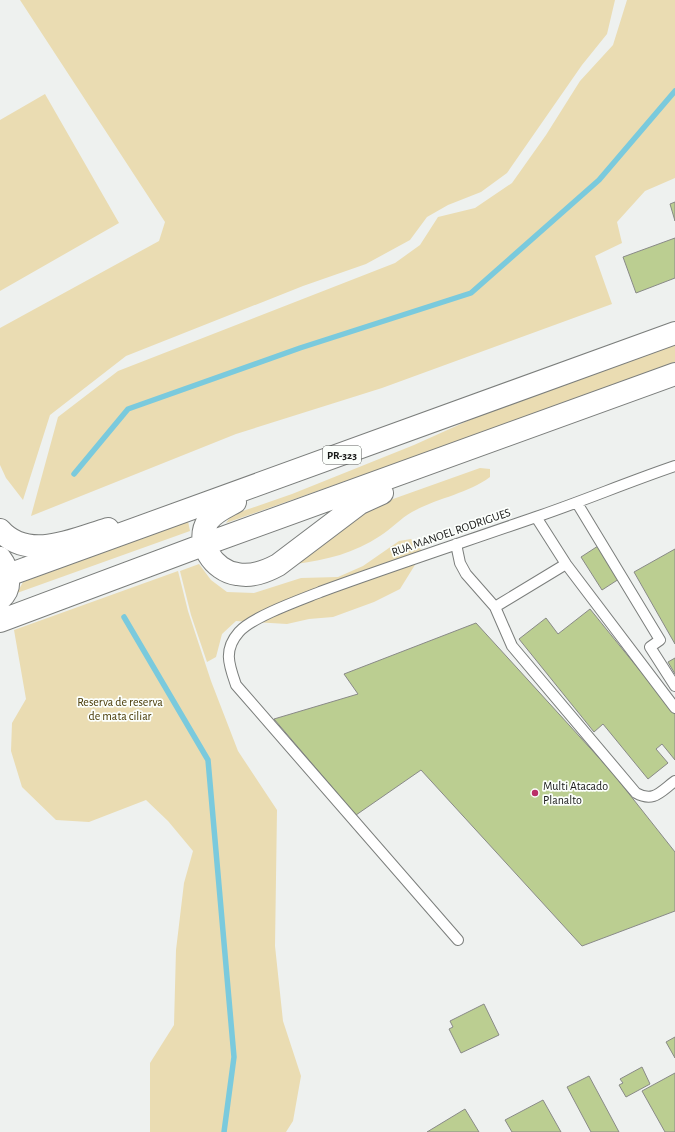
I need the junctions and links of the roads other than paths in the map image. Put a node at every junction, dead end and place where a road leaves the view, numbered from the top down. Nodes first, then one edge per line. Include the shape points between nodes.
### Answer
1 (675, 333) edge
2 (675, 374) edge
3 (458, 453) junction
4 (675, 466) edge
5 (271, 481) junction
6 (577, 503) junction
7 (536, 517) junction
8 (154, 521) junction
9 (0, 530) edge
10 (456, 544) junction
11 (204, 545) junction
12 (566, 564) junction
13 (3, 570) edge
14 (0, 599) edge
15 (495, 607) junction
16 (0, 621) edge
17 (675, 686) edge
18 (675, 708) edge
19 (675, 781) edge
20 (458, 940) dead end

1 - 5 main road, PR-323
2 - 3 main road
3 - 11 main road
3 - 11 main road via 446,466 360,502 278,565 264,572 235,574 219,567
4 - 6 lane, RUA MANOEL RODRIGUES
5 - 8 main road, PR-323
5 - 11 main road via 216,513 203,531
6 - 7 lane, RUA MANOEL RODRIGUES
6 - 17 lane via 660,640 650,647
7 - 10 lane, RUA MANOEL RODRIGUES
7 - 12 lane
8 - 9 main road via 141,519 50,546 18,544
8 - 13 main road, PR-323
10 - 15 lane via 460,563 466,574
10 - 20 lane, RUA MANOEL RODRIGUES via 265,614 239,631 229,647 229,667 236,685
11 - 16 main road
12 - 15 lane
12 - 18 lane
13 - 14 main road via 8,588
15 - 19 lane via 512,646 636,793 645,798 654,797

